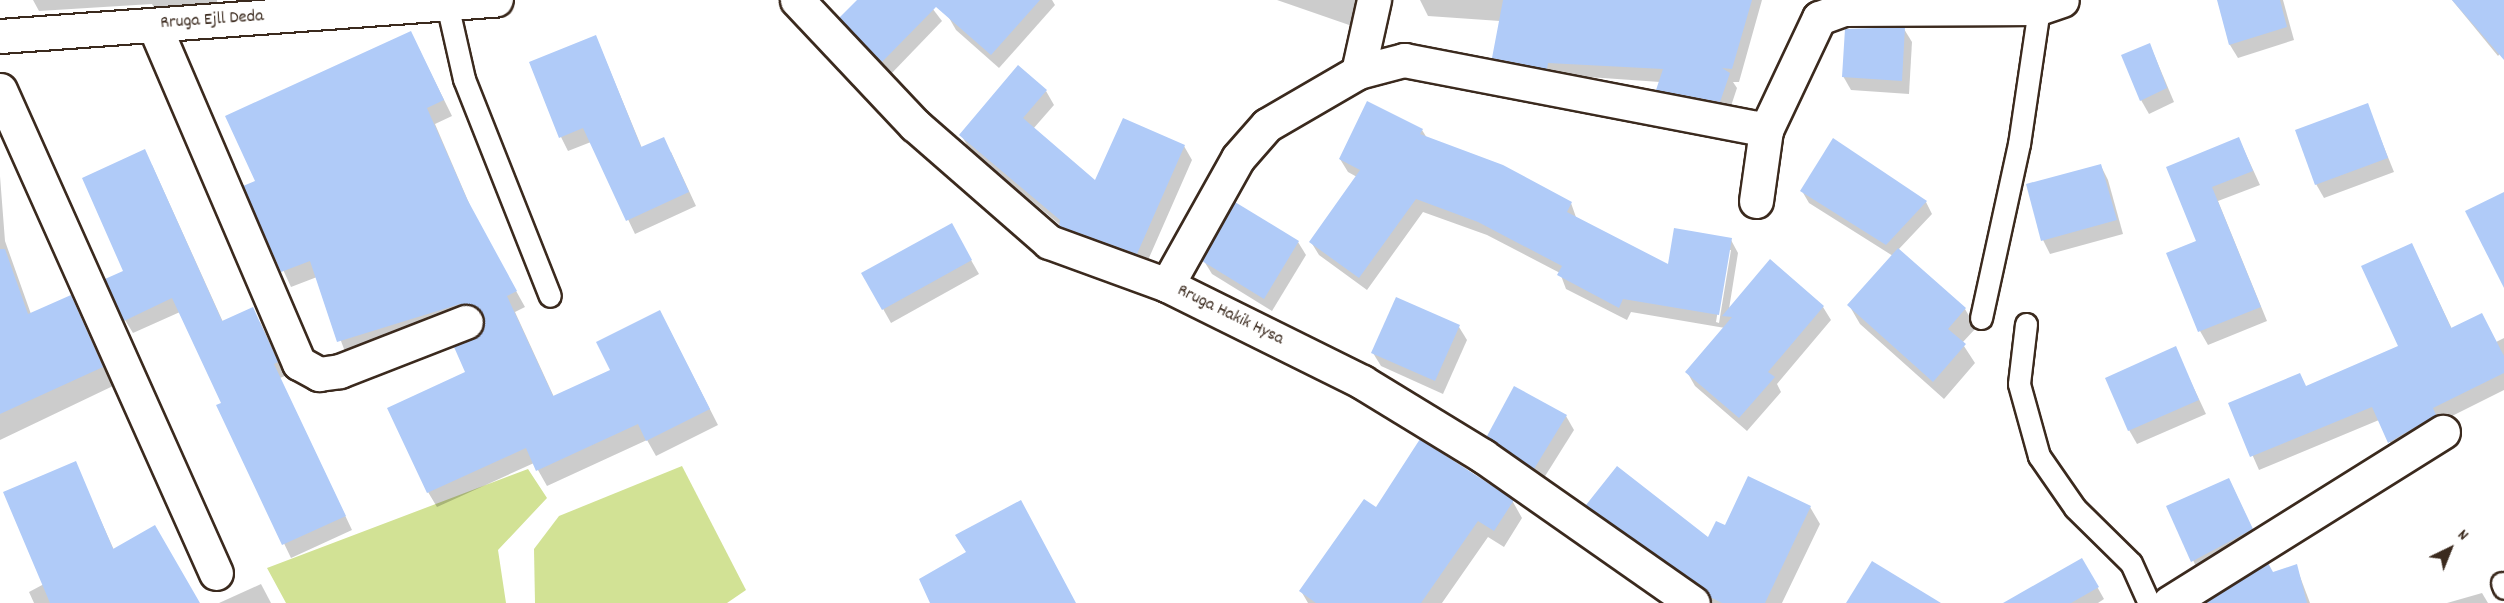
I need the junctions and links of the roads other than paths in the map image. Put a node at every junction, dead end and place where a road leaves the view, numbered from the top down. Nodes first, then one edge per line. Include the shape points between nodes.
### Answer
1 (496, 0) edge
2 (797, 0) edge
3 (1374, 0) edge
4 (447, 4) junction
5 (2050, 4) edge
6 (154, 25) junction
7 (0, 36) edge
8 (1358, 72) junction
9 (0, 90) edge
10 (1766, 130) junction
11 (1756, 201) dead end
12 (1167, 285) junction
13 (550, 296) dead end
14 (1981, 318) dead end
15 (466, 322) dead end
16 (2026, 324) dead end
17 (2443, 432) dead end
18 (216, 573) dead end
19 (1692, 603) edge
20 (2149, 603) edge
21 (2169, 603) edge

1 - 4 street, Rruga Ejll Deda
2 - 12 street, Rruga Hakik Hysa via 915,125 1049,242
3 - 8 street
4 - 6 street, Rruga Ejll Deda
4 - 13 lane via 464,79
5 - 10 street via 1844,9 1819,18 1804,41
5 - 14 lane
6 - 7 street, Rruga Ejll Deda
6 - 15 street via 299,363 319,374 340,370
8 - 10 street via 1404,60
8 - 12 street via 1267,125 1238,158
9 - 18 street
10 - 11 street
12 - 19 street, Rruga Hakik Hysa via 1362,382 1483,456
16 - 20 lane via 2019,384 2039,456 2075,508 2131,563
17 - 21 street

